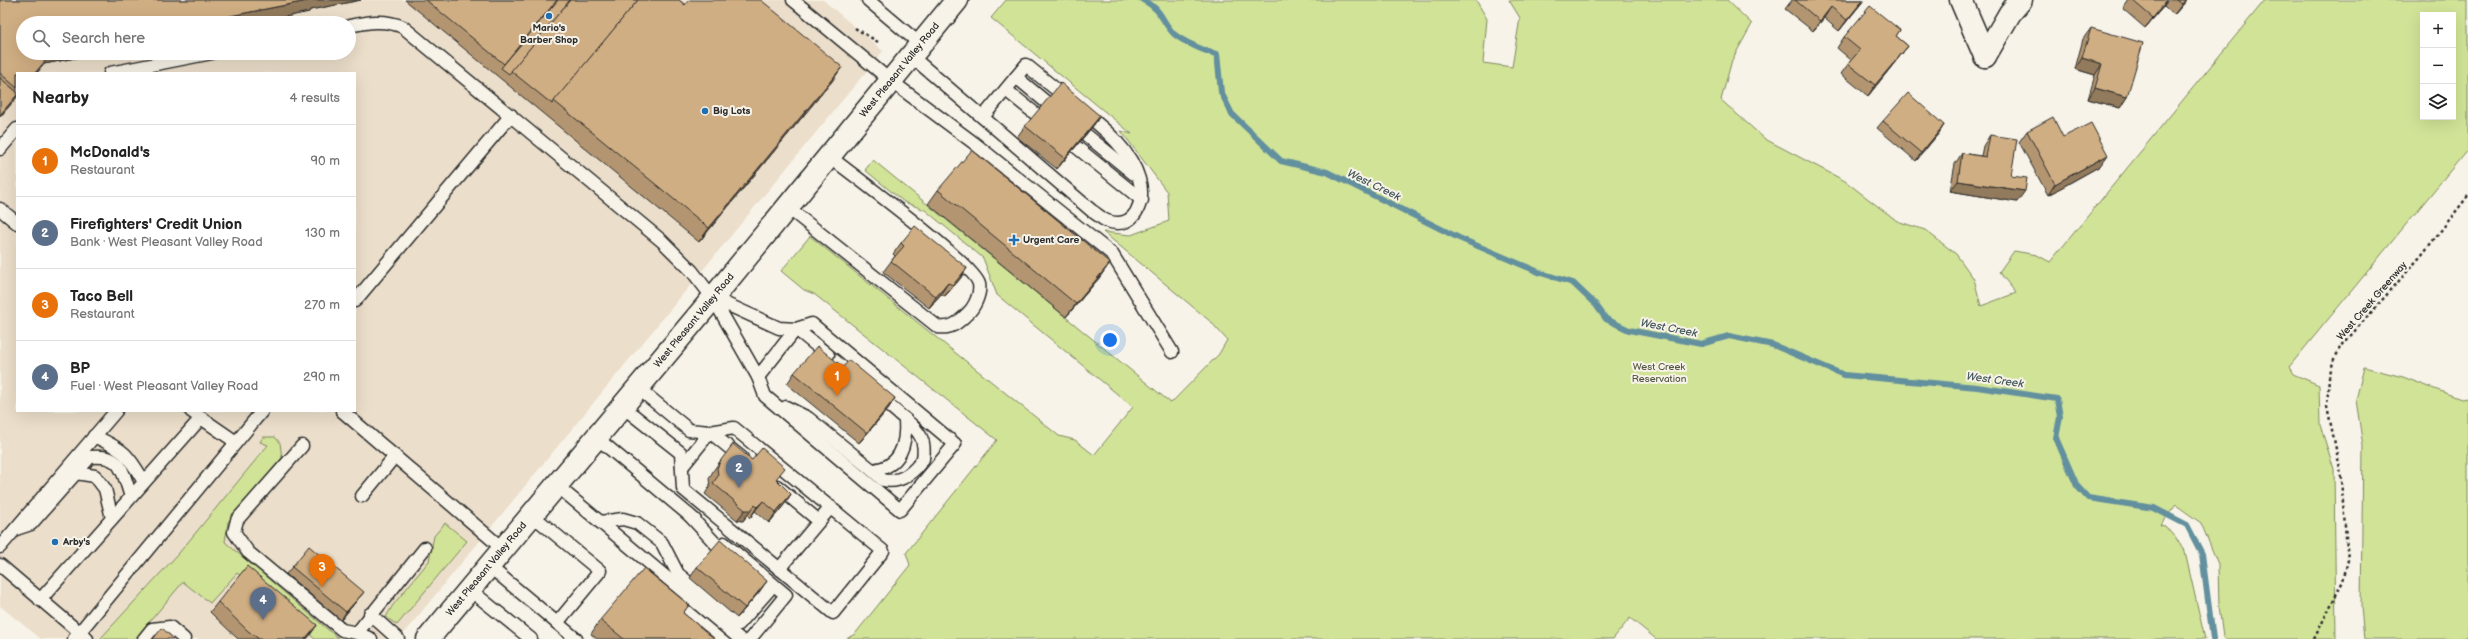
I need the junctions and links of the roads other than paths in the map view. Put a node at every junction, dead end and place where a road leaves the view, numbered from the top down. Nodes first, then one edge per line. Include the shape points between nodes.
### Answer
1 (792, 0) edge
2 (956, 0) edge
3 (1961, 0) edge
4 (2021, 0) edge
5 (876, 3) edge
6 (356, 25) edge
7 (916, 50) junction
8 (176, 60) edge
9 (115, 72) edge
10 (890, 81) junction
11 (1006, 90) junction
12 (511, 115) junction
13 (983, 117) junction
14 (16, 130) edge
15 (0, 149) edge
16 (830, 157) junction
17 (1142, 200) junction
18 (787, 207) junction
19 (0, 209) edge
20 (16, 222) edge
21 (713, 298) junction
22 (356, 300) edge
23 (796, 329) junction
24 (1172, 352) dead end
25 (838, 364) edge
26 (758, 377) junction
27 (638, 388) junction
28 (869, 389) edge
29 (765, 396) junction
30 (623, 407) junction
31 (115, 412) edge
32 (261, 412) edge
33 (343, 412) edge
34 (196, 415) edge
35 (905, 419) junction
36 (710, 432) junction
37 (94, 436) junction
38 (596, 438) junction
39 (236, 442) junction
40 (302, 446) dead end
41 (395, 456) junction
42 (682, 467) junction
43 (753, 467) edge
44 (872, 470) junction
45 (76, 473) junction
46 (765, 476) edge
47 (144, 482) junction
48 (556, 485) junction
49 (131, 496) junction
50 (362, 496) dead end
51 (831, 507) junction
52 (532, 515) junction
53 (689, 515) junction
54 (112, 518) junction
55 (819, 521) junction
56 (600, 522) junction
57 (14, 530) junction
58 (0, 547) edge
59 (425, 548) dead end
60 (503, 549) junction
61 (0, 565) edge
62 (489, 566) junction
63 (779, 569) junction
64 (469, 589) junction
65 (40, 600) junction
66 (370, 614) junction
67 (557, 623) junction
68 (357, 633) junction
69 (80, 637) edge
70 (528, 638) edge
71 (144, 639) edge
72 (184, 639) edge
73 (371, 639) edge
74 (398, 639) edge
75 (428, 639) edge
76 (576, 639) edge
77 (740, 639) edge
78 (750, 639) edge

1 - 10 lane
2 - 7 main road, West Pleasant Valley Road
3 - 4 main road via 1985,56 2010,13
5 - 7 lane
6 - 12 lane via 383,22 403,27
7 - 10 main road, West Pleasant Valley Road
7 - 13 lane
8 - 9 lane
10 - 16 main road, West Pleasant Valley Road
10 - 24 lane via 974,143 1112,254
11 - 13 lane
11 - 17 lane
11 - 17 lane via 1026,65 1067,98 1118,142 1139,179
12 - 21 lane via 662,241 692,271
12 - 22 lane
13 - 17 lane via 1107,221 1121,223 1131,218
14 - 15 lane
16 - 18 main road, West Pleasant Valley Road
16 - 18 lane via 926,232 972,272 979,284 978,296 970,311 956,324 946,328 938,327
18 - 21 main road, West Pleasant Valley Road
19 - 20 lane
21 - 23 lane via 779,328
21 - 26 lane
21 - 27 main road, West Pleasant Valley Road
23 - 25 lane
23 - 26 lane
23 - 29 lane via 812,324 955,444 900,510
26 - 29 lane
27 - 30 main road, West Pleasant Valley Road
27 - 36 lane via 689,430
28 - 35 lane
29 - 44 lane via 808,418
30 - 38 main road, West Pleasant Valley Road
30 - 42 lane via 681,453
31 - 37 lane
32 - 39 lane
33 - 41 lane
34 - 39 lane
34 - 47 lane
35 - 44 lane via 906,432 898,459 883,469
35 - 44 lane via 918,430 923,439 923,459 910,475 899,479 883,480
36 - 42 lane
36 - 43 lane
36 - 51 lane via 734,428
37 - 47 lane via 128,456
37 - 57 lane
38 - 48 main road, West Pleasant Valley Road
38 - 53 lane
39 - 69 lane
40 - 68 lane via 237,520 234,532 248,552 342,630
41 - 50 lane
41 - 60 lane
42 - 63 lane via 683,489
45 - 49 lane via 90,457 105,456 121,466
45 - 54 lane via 95,476 105,489
45 - 57 lane via 31,524
46 - 55 lane
47 - 49 lane
48 - 52 main road, West Pleasant Valley Road
48 - 56 lane
49 - 54 lane
51 - 55 lane
51 - 63 lane via 884,551 833,612
52 - 60 main road, West Pleasant Valley Road
52 - 67 lane via 600,571
53 - 56 lane via 717,547 769,590 739,624 678,574 662,542 637,523 623,519
53 - 78 lane via 786,595
54 - 65 lane
55 - 63 lane
56 - 77 lane
57 - 58 lane
59 - 66 lane
60 - 62 main road, West Pleasant Valley Road
61 - 65 lane
62 - 64 main road, West Pleasant Valley Road
62 - 67 lane
64 - 70 lane
64 - 75 main road, West Pleasant Valley Road
65 - 69 lane
66 - 68 lane
66 - 74 lane
67 - 76 lane
68 - 73 lane
71 - 72 lane via 152,630 170,627

